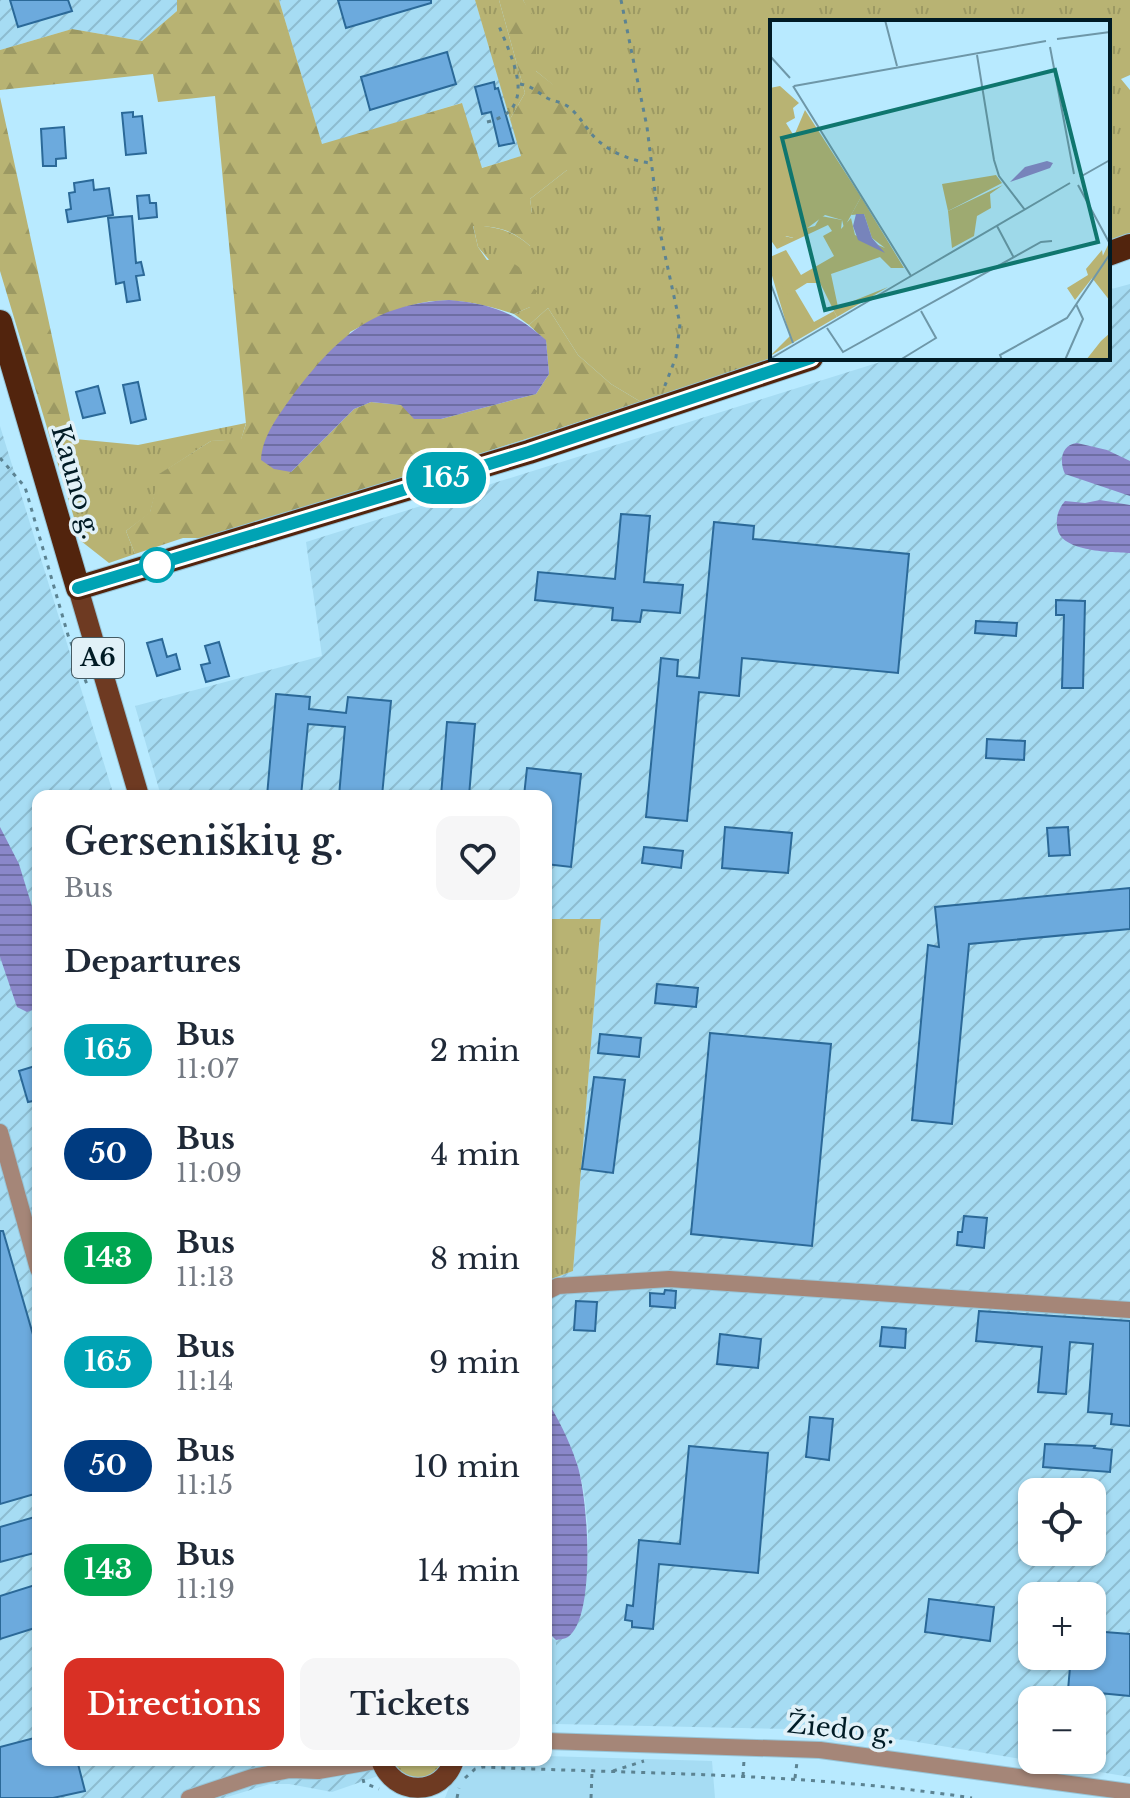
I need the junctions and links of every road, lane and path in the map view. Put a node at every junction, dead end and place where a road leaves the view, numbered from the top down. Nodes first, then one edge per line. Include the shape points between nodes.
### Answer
1 (621, 0) edge
2 (499, 26) dead end
3 (520, 84) junction
4 (487, 122) dead end
5 (650, 163) junction
6 (1130, 246) edge
7 (1110, 253) edge
8 (0, 322) edge
9 (805, 360) edge
10 (663, 409) junction
11 (0, 458) edge
12 (78, 588) junction
13 (89, 691) dead end
14 (137, 790) edge
15 (0, 1132) edge
16 (32, 1238) edge
17 (552, 1289) edge
18 (1130, 1310) edge
19 (552, 1741) edge
20 (655, 1757) dead end
21 (797, 1763) dead end
22 (809, 1764) dead end
23 (347, 1766) edge
24 (384, 1766) edge
25 (450, 1766) edge
26 (475, 1769) dead end
27 (592, 1772) junction
28 (609, 1772) junction
29 (1130, 1792) edge
30 (430, 1793) edge
31 (189, 1798) edge
32 (591, 1798) edge
33 (972, 1798) edge

1 - 5 path
2 - 3 path
3 - 4 path via 511,109 501,119
3 - 5 path via 567,105 613,151
5 - 10 path via 680,324
6 - 7 highway
8 - 12 highway, Kauno g. / A6
9 - 10 highway
10 - 12 highway
11 - 13 path via 25,487
12 - 14 main road, Kauno g. / A6
15 - 16 street
17 - 18 street via 669,1279
19 - 29 street, Žiedo g. via 833,1751
20 - 28 path
21 - 22 path
23 - 31 street via 252,1777
24 - 30 main road via 402,1786
25 - 30 main road
26 - 27 path
27 - 28 path
27 - 32 path
28 - 33 path via 795,1778

